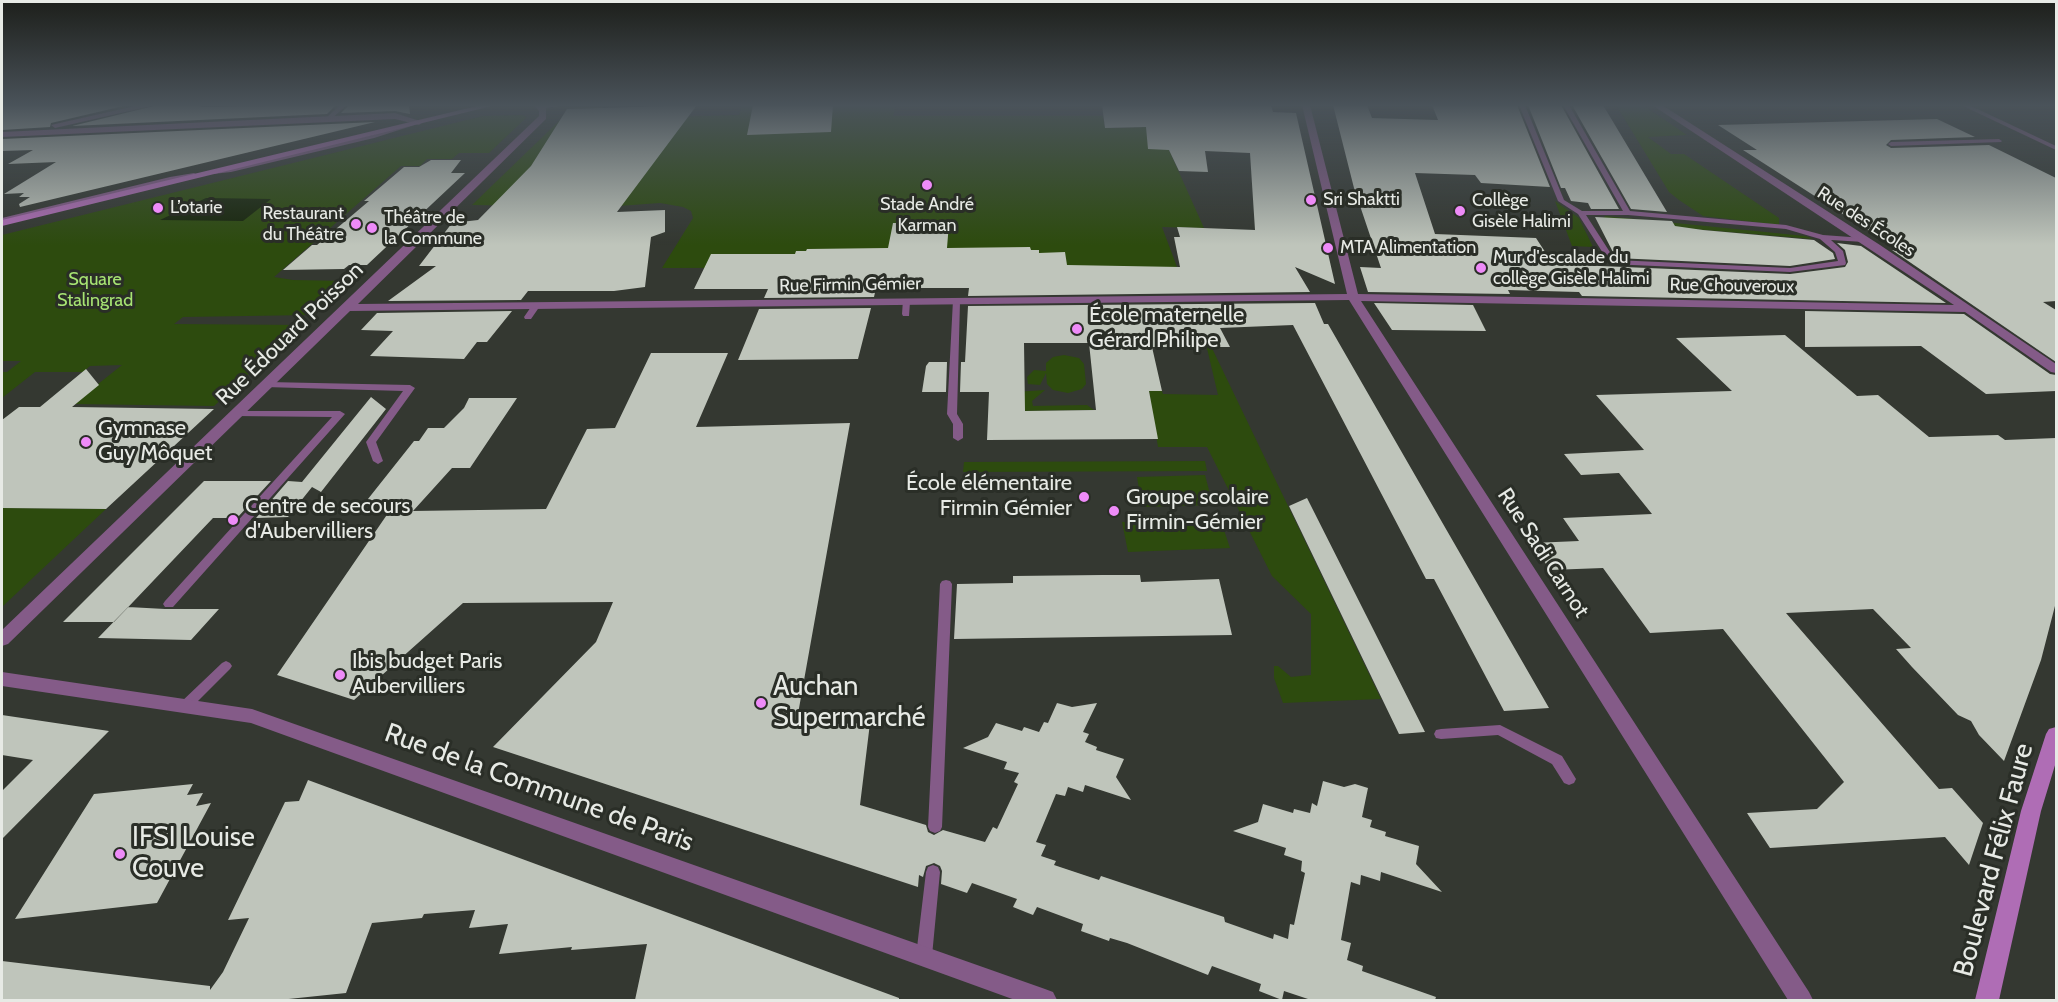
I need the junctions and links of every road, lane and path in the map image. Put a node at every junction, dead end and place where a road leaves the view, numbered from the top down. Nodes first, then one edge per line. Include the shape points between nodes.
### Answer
1 (296, 152) edge
2 (508, 152) edge
3 (1318, 152) edge
4 (1541, 152) edge
5 (1593, 152) edge
6 (1728, 152) edge
7 (1581, 213) junction
8 (1628, 213) junction
9 (2, 221) edge
10 (1823, 237) junction
11 (1864, 240) junction
12 (1353, 297) junction
13 (956, 302) junction
14 (536, 306) junction
15 (348, 308) junction
16 (1965, 309) junction
17 (528, 317) dead end
18 (2056, 369) edge
19 (268, 384) junction
20 (237, 414) junction
21 (958, 438) dead end
22 (378, 461) dead end
23 (945, 584) dead end
24 (169, 604) dead end
25 (2, 640) edge
26 (226, 666) dead end
27 (2, 679) edge
28 (185, 706) junction
29 (1441, 734) dead end
30 (2056, 734) edge
31 (1569, 779) dead end
32 (935, 827) dead end
33 (933, 873) dead end
34 (924, 956) junction
35 (1045, 1000) edge
36 (1801, 1000) edge
37 (1987, 1000) edge

1 - 9 main road
2 - 15 street, Rue Édouard Poisson
3 - 12 street, Rue Sadi Carnot
4 - 7 lane via 1561,201
5 - 8 lane
6 - 11 street, Rue des Écoles
7 - 8 lane
7 - 10 lane via 1613,262 1790,270 1842,263 1839,251
8 - 10 lane via 1786,228
10 - 11 lane
11 - 16 street, Rue des Écoles
12 - 13 street, Rue Firmin Gémier
12 - 16 street, Rue Chouveroux
12 - 36 street, Rue Sadi Carnot
13 - 14 street, Rue Firmin Gémier via 906,308
13 - 21 lane via 952,414 958,424
14 - 15 street, Rue Firmin Gémier
14 - 17 lane
15 - 19 street, Rue Édouard Poisson
16 - 18 street, Rue des Écoles
19 - 20 street, Rue Édouard Poisson
19 - 22 lane via 410,388 371,442
20 - 24 lane via 340,414
20 - 25 street, Rue Édouard Poisson
23 - 32 lane
26 - 28 lane
27 - 28 street, Rue de la Commune de Paris
28 - 34 street, Rue de la Commune de Paris via 252,716
29 - 31 lane via 1500,730 1557,760
30 - 37 main road, Boulevard Félix Faure via 2031,811
33 - 34 lane
34 - 35 street, Rue de la Commune de Paris

